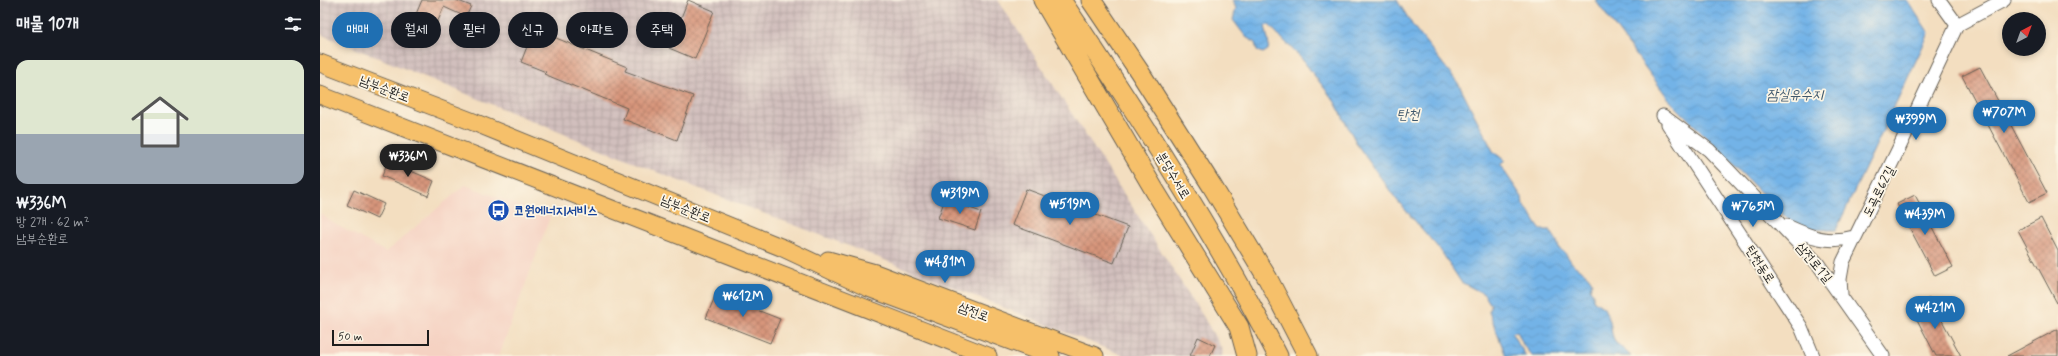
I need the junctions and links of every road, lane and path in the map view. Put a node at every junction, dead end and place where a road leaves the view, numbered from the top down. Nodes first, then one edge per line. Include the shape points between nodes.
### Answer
1 (1043, 0) edge
2 (1061, 0) edge
3 (1091, 0) edge
4 (1939, 0) edge
5 (2004, 0) edge
6 (1957, 25) junction
7 (320, 63) edge
8 (320, 95) edge
9 (1663, 116) joint
10 (1781, 224) junction
11 (1854, 237) junction
12 (783, 248) junction
13 (1841, 294) junction
14 (988, 356) edge
15 (1051, 356) edge
16 (1095, 356) edge
17 (1247, 356) edge
18 (1278, 356) edge
19 (1308, 356) edge
20 (1813, 356) edge
21 (1883, 356) edge

1 - 17 highway via 1155,191 1239,327
2 - 18 highway, 분당수서로 via 1163,156 1250,302
3 - 19 highway, 분당수서로 via 1139,71 1240,232 1268,278
4 - 6 street
5 - 6 street
6 - 11 street, 도곡로62길
7 - 12 main road, 남부순환로
8 - 14 main road
9 - 10 street, 삼전로1길 via 1709,150
9 - 20 street, 탄천동로 via 1801,327
10 - 11 street via 1815,238 1838,241
10 - 13 street, 삼전로1길 via 1818,264
11 - 13 street, 도곡로62길 via 1843,262
12 - 15 main road, 남부순환로 via 866,287
12 - 16 main road, 삼전로 via 875,274
13 - 21 street, 삼전로1길

